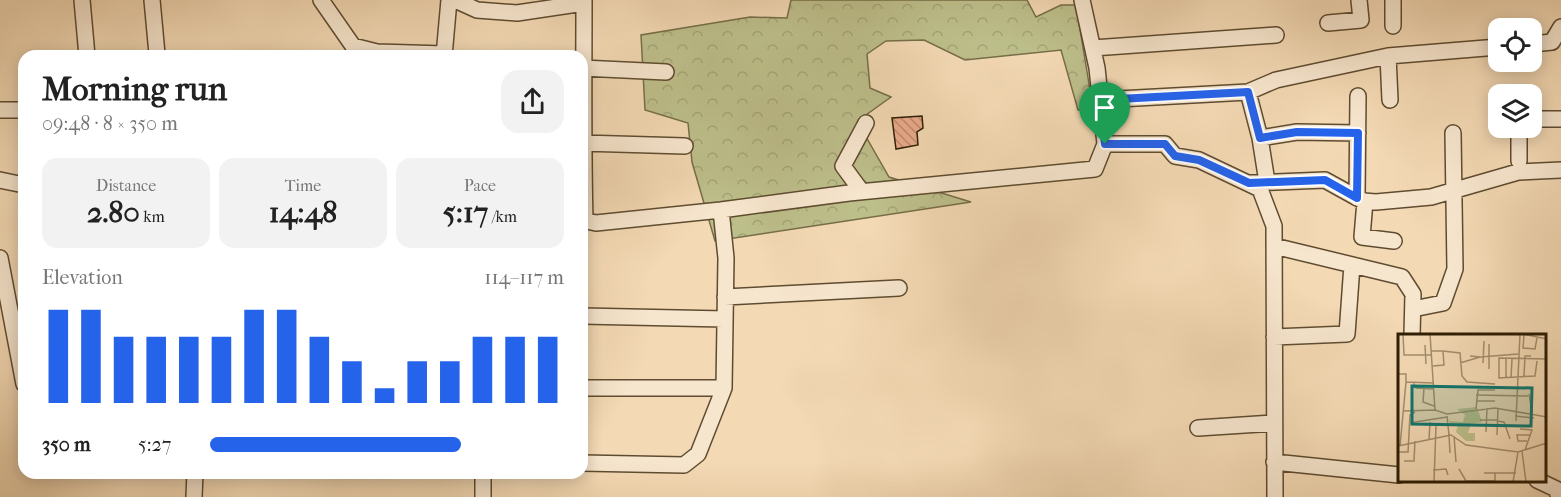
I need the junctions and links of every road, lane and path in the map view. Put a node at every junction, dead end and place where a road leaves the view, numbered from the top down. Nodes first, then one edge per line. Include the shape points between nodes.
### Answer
1 (82, 0) edge
2 (152, 0) edge
3 (321, 0) edge
4 (449, 0) edge
5 (455, 0) edge
6 (1082, 0) edge
7 (1359, 0) edge
8 (1393, 0) edge
9 (584, 2) edge
10 (518, 6) edge
11 (1328, 23) dead end
12 (1394, 26) dead end
13 (1561, 27) edge
14 (1276, 35) dead end
15 (1542, 43) edge
16 (1093, 48) junction
17 (1488, 48) edge
18 (86, 50) edge
19 (158, 50) edge
20 (369, 50) edge
21 (445, 50) edge
22 (584, 50) edge
23 (1388, 57) junction
24 (588, 68) edge
25 (666, 72) dead end
26 (1248, 92) junction
27 (1358, 96) dead end
28 (1100, 100) junction
29 (1390, 100) dead end
30 (0, 110) edge
31 (18, 110) edge
32 (1542, 119) edge
33 (1561, 119) edge
34 (866, 123) dead end
35 (1358, 133) junction
36 (1453, 133) dead end
37 (1260, 138) junction
38 (1520, 138) edge
39 (588, 143) edge
40 (1105, 144) junction
41 (685, 146) dead end
42 (1519, 161) dead end
43 (1561, 170) edge
44 (0, 180) edge
45 (1266, 182) junction
46 (1249, 183) junction
47 (18, 184) edge
48 (1454, 189) junction
49 (862, 192) junction
50 (1361, 200) junction
51 (721, 210) junction
52 (588, 221) edge
53 (1394, 241) dead end
54 (1274, 246) junction
55 (0, 258) edge
56 (1352, 265) junction
57 (899, 288) dead end
58 (725, 297) junction
59 (1413, 309) junction
60 (588, 316) edge
61 (725, 319) junction
62 (1412, 334) edge
63 (1274, 337) junction
64 (18, 352) edge
65 (588, 388) edge
66 (724, 388) junction
67 (1274, 423) junction
68 (1198, 428) dead end
69 (1274, 462) junction
70 (588, 464) edge
71 (1398, 476) edge
72 (195, 479) edge
73 (483, 479) edge
74 (1541, 482) edge
75 (194, 497) edge
76 (483, 497) edge
77 (1275, 497) edge
78 (1559, 497) edge

1 - 18 street
2 - 19 street
3 - 20 street via 353,46
4 - 21 street
5 - 10 street via 477,10
6 - 16 street
7 - 11 street via 1361,20
8 - 12 street
9 - 10 street
9 - 22 street
13 - 15 street via 1552,42
14 - 16 street
16 - 28 street
17 - 23 street
23 - 26 street via 1276,80
23 - 29 street
24 - 25 street
26 - 28 street
26 - 37 street
27 - 35 street
28 - 40 street
30 - 31 street
32 - 33 street
34 - 49 street via 843,166
35 - 37 street via 1297,132
35 - 50 street
36 - 48 street
37 - 45 street
38 - 42 street
39 - 41 street
40 - 46 street via 1165,144 1175,156 1199,160
40 - 49 street via 1095,169
43 - 48 street via 1518,172
44 - 47 street
45 - 46 street
45 - 50 street via 1325,180
46 - 54 street via 1260,189 1274,226
48 - 50 street via 1431,197
48 - 59 street via 1452,278 1443,303
49 - 51 street
50 - 53 street via 1362,237
51 - 52 street
51 - 58 street
54 - 56 street
54 - 63 street
55 - 64 street
56 - 59 street via 1402,277 1413,294
56 - 63 street via 1347,334
57 - 58 street
58 - 61 street
59 - 62 street
60 - 61 street
61 - 66 street
63 - 67 street
65 - 66 street
66 - 70 street via 698,454 684,465
67 - 68 street
67 - 69 street
69 - 71 street
69 - 77 street
72 - 75 street
73 - 76 street
74 - 78 street via 1556,489

